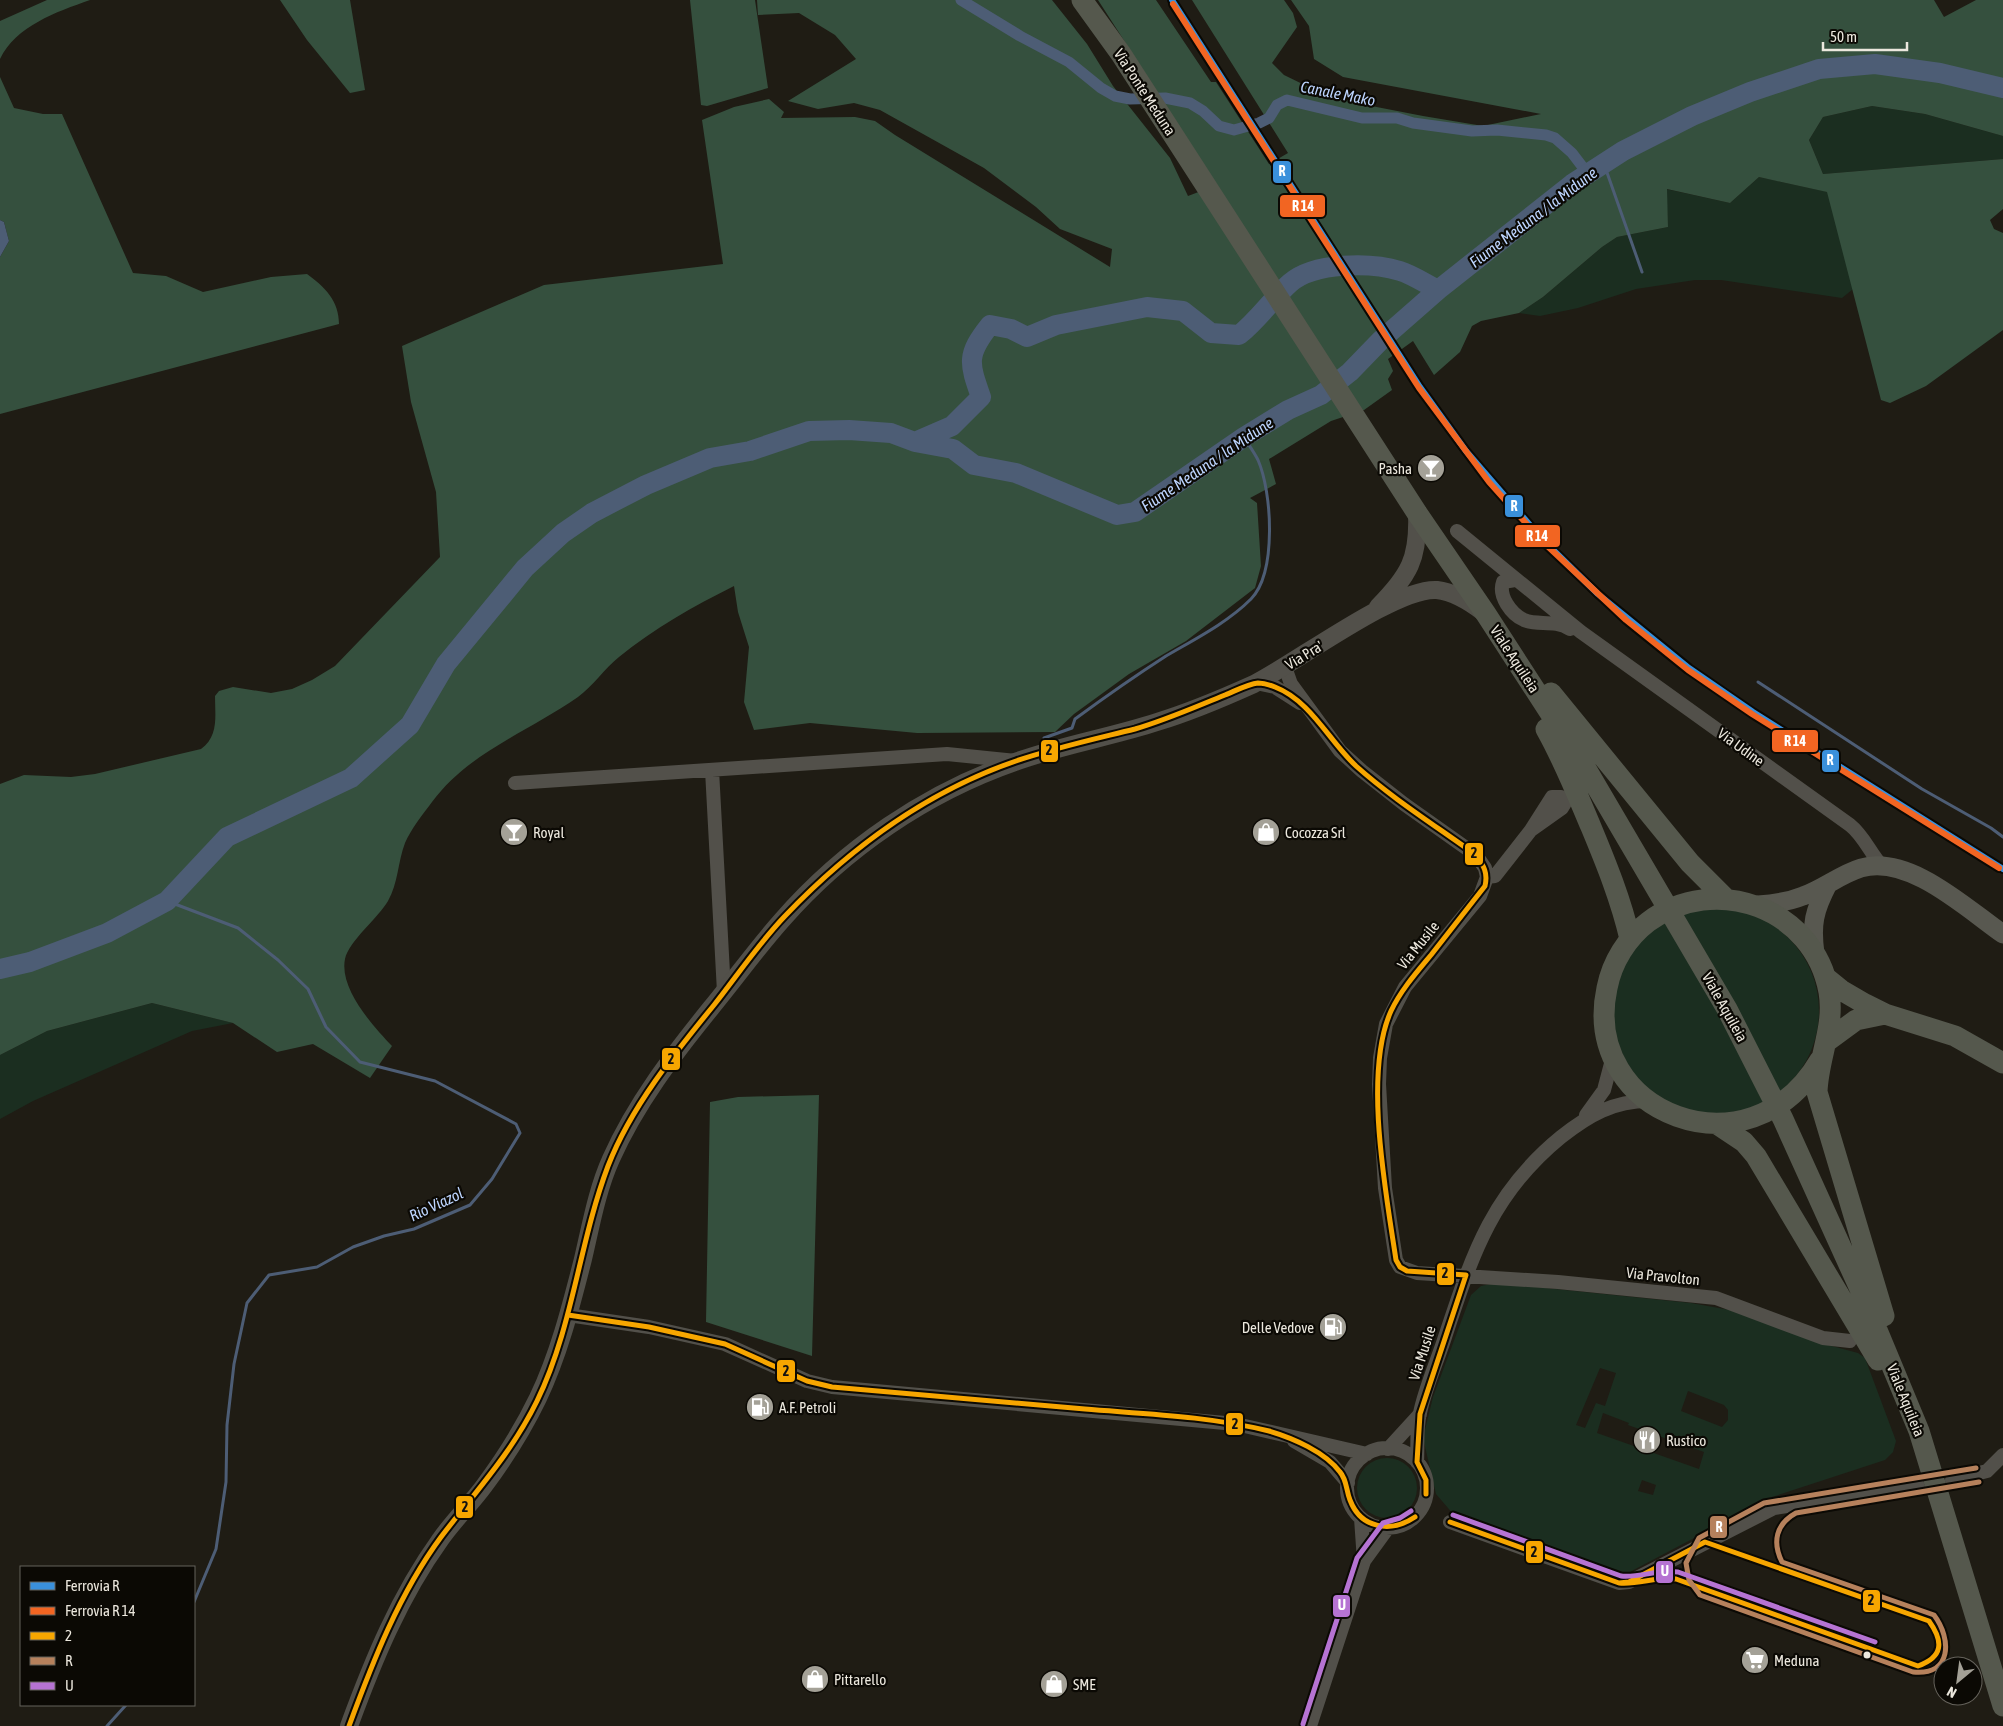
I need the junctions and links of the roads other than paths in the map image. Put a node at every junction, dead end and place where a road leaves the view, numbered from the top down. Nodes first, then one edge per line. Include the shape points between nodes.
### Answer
1 (1082, 0) edge
2 (1353, 413) joint
3 (1417, 513) junction
4 (1457, 531) dead end
5 (1515, 580) junction
6 (1372, 613) junction
7 (1486, 614) junction
8 (1613, 655) junction
9 (1285, 667) junction
10 (1256, 683) junction
11 (1313, 716) junction
12 (1016, 761) junction
13 (712, 770) junction
14 (515, 784) dead end
15 (1531, 830) dead end
16 (1864, 842) junction
17 (1882, 866) junction
18 (1854, 871) junction
19 (1487, 876) junction
20 (1828, 884) junction
21 (1725, 898) junction
22 (1758, 906) junction
23 (2003, 934) edge
24 (1630, 939) junction
25 (1815, 954) junction
26 (1825, 977) junction
27 (724, 992) junction
28 (1884, 1014) junction
29 (1823, 1051) junction
30 (1613, 1055) junction
31 (2003, 1064) edge
32 (1650, 1101) junction
33 (1580, 1122) junction
34 (1717, 1124) junction
35 (1466, 1275) junction
36 (568, 1315) junction
37 (1850, 1341) dead end
38 (1420, 1414) junction
39 (1919, 1431) junction
40 (1287, 1437) junction
41 (1388, 1449) junction
42 (1367, 1454) junction
43 (2003, 1454) edge
44 (1417, 1462) junction
45 (1952, 1480) dead end
46 (1348, 1483) junction
47 (1918, 1486) dead end
48 (1361, 1518) junction
49 (1450, 1522) dead end
50 (1388, 1528) junction
51 (1364, 1561) junction
52 (2003, 1706) edge
53 (349, 1726) edge
54 (1310, 1726) edge

1 - 2 main road, Via Ponte Meduna via 1121,54
2 - 3 main road, Viale Aquileia
3 - 6 street, Via Pra' via 1418,532 1412,564
3 - 7 main road, Viale Aquileia
4 - 5 street, Via Udine
5 - 8 street, Via Udine
5 - 8 street, Via Udine via 1503,582 1501,588 1506,603 1522,619 1566,627
6 - 7 street, Via Pra' via 1417,592 1432,590 1456,595
6 - 9 street, Via Pra'
7 - 21 main road via 1690,863
7 - 24 main road via 1572,781 1606,863
7 - 39 main road, Viale Aquileia via 1585,767 1727,1010 1783,1119 1860,1289
8 - 16 street, Via Udine via 1850,825
9 - 10 street, Via Pra'
9 - 11 street via 1291,684
10 - 11 street via 1289,694
10 - 12 street, Via Pra' via 1159,722
11 - 19 street via 1340,751 1362,771 1476,855
12 - 13 street via 947,754
12 - 27 street, Via Pra' via 941,794 855,850 784,918
13 - 14 street
13 - 27 street
15 - 19 street via 1495,876
16 - 17 street, Via Udine
16 - 18 street via 1862,859
17 - 18 main road
17 - 23 main road via 1922,877
18 - 20 main road
19 - 35 street, Via Musile via 1480,896 1395,1002 1386,1024 1380,1058 1383,1168 1396,1260 1406,1271
20 - 22 main road via 1783,903
20 - 25 main road via 1815,912 1812,928
21 - 22 main road
21 - 24 main road via 1689,901 1672,907 1642,926
22 - 25 main road via 1790,925
24 - 30 main road via 1614,965 1605,995 1605,1026
25 - 26 main road
26 - 28 main road via 1841,990
26 - 29 main road via 1831,1009
27 - 36 street, Via Pra' via 647,1093 610,1161 596,1200
28 - 29 main road via 1856,1020
28 - 31 main road via 1954,1036
29 - 34 main road via 1810,1076 1785,1102 1753,1118
29 - 39 main road via 1817,1092 1819,1104
30 - 32 main road via 1628,1081
30 - 33 street, Via Musile via 1604,1090
32 - 33 street, Via Musile via 1618,1104
32 - 34 main road via 1674,1116
33 - 35 street, Via Musile via 1514,1183 1481,1238
34 - 39 main road via 1737,1137 1756,1156
35 - 37 street, Via Pravolton via 1716,1298 1823,1338
35 - 38 street, Via Musile
36 - 40 street via 649,1327 725,1344 807,1381 832,1387 1211,1421 1249,1426
36 - 53 street, Via Pra' via 553,1366 536,1403 512,1446 440,1539 407,1592 373,1662
38 - 41 street, Via Musile
38 - 44 street, Via Musile
39 - 52 main road, Viale Aquileia
40 - 42 street
40 - 46 street via 1330,1462
41 - 42 street
41 - 44 street via 1404,1452
42 - 46 street via 1354,1466
43 - 45 street via 1986,1471
44 - 50 street via 1426,1480 1424,1503 1411,1520
46 - 48 street via 1349,1500
47 - 49 street via 1767,1510 1629,1582 1620,1583
48 - 50 street
48 - 51 street
50 - 51 street
51 - 54 street

